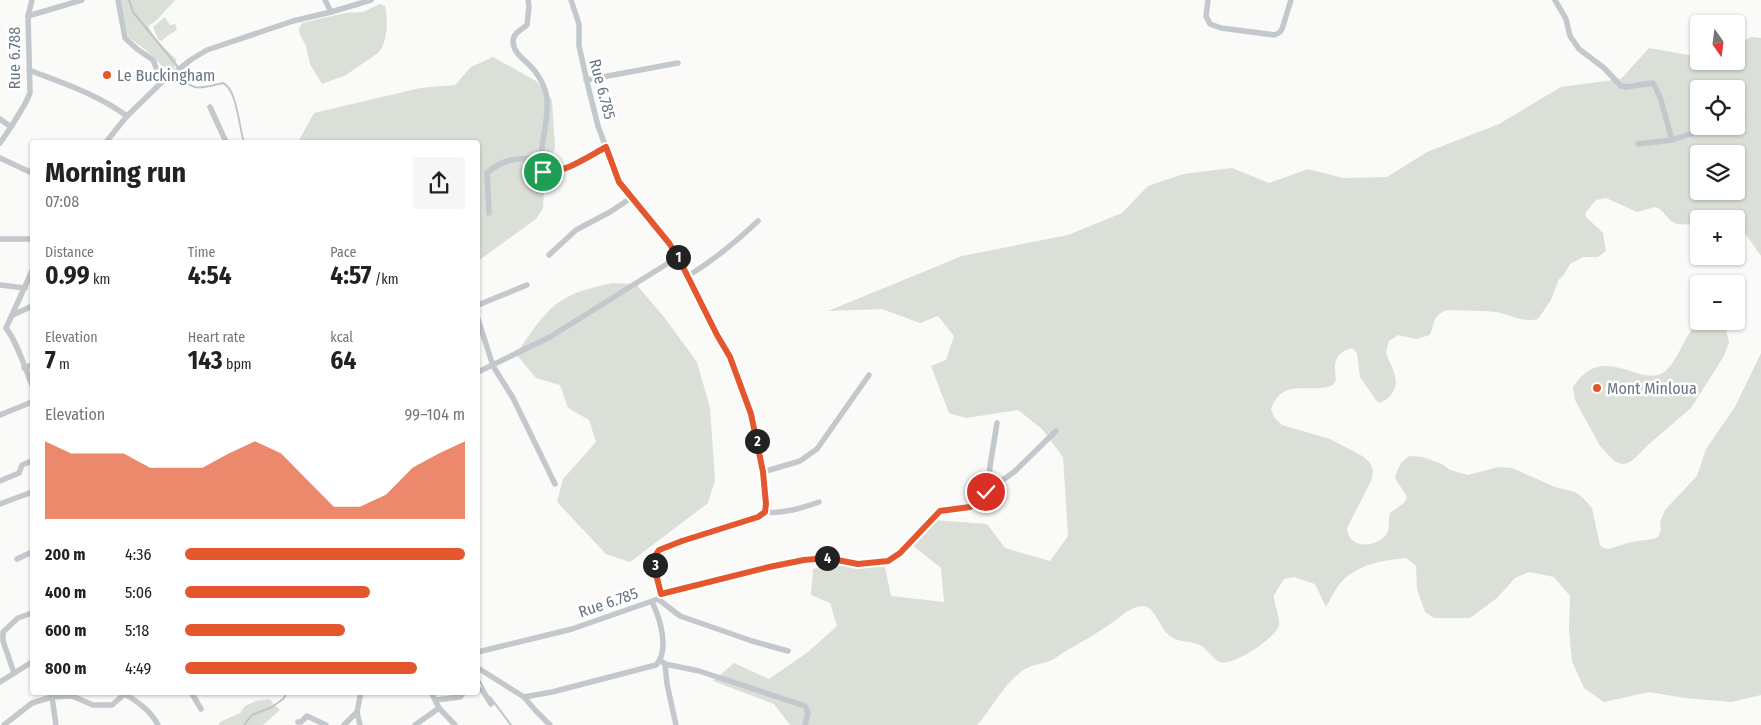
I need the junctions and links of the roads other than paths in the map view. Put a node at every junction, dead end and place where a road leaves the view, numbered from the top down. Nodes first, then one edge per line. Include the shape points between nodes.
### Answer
1 (32, 0) edge
2 (82, 0) edge
3 (118, 0) edge
4 (325, 0) edge
5 (371, 0) edge
6 (528, 0) edge
7 (571, 0) edge
8 (1208, 0) edge
9 (1291, 0) edge
10 (1555, 0) edge
11 (331, 12) junction
12 (28, 16) junction
13 (678, 63) dead end
14 (29, 70) junction
15 (586, 80) junction
16 (162, 82) junction
17 (210, 107) dead end
18 (127, 116) junction
19 (0, 119) edge
20 (10, 127) junction
21 (1690, 134) edge
22 (108, 140) edge
23 (225, 140) edge
24 (1672, 140) junction
25 (0, 143) edge
26 (1638, 144) dead end
27 (606, 147) junction
28 (0, 158) edge
29 (540, 159) junction
30 (30, 171) edge
31 (631, 198) junction
32 (489, 213) dead end
33 (758, 221) dead end
34 (0, 239) edge
35 (30, 240) edge
36 (549, 255) dead end
37 (678, 257) junction
38 (30, 276) edge
39 (688, 276) junction
40 (0, 285) edge
41 (527, 285) dead end
42 (25, 288) junction
43 (480, 304) edge
44 (30, 307) edge
45 (13, 315) junction
46 (480, 325) edge
47 (3, 328) edge
48 (30, 366) edge
49 (493, 366) junction
50 (24, 368) junction
51 (480, 371) edge
52 (869, 375) dead end
53 (30, 381) edge
54 (30, 403) edge
55 (0, 415) edge
56 (998, 424) dead end
57 (1056, 431) dead end
58 (30, 462) edge
59 (763, 472) junction
60 (0, 481) edge
61 (555, 484) dead end
62 (986, 492) junction
63 (30, 493) edge
64 (819, 502) dead end
65 (0, 504) edge
66 (765, 512) junction
67 (30, 553) edge
68 (17, 559) dead end
69 (657, 598) junction
70 (30, 614) edge
71 (788, 651) dead end
72 (480, 652) edge
73 (663, 662) junction
74 (30, 663) edge
75 (480, 669) edge
76 (14, 673) junction
77 (0, 682) edge
78 (480, 690) edge
79 (52, 695) edge
80 (123, 695) edge
81 (129, 695) edge
82 (193, 695) edge
83 (360, 695) edge
84 (434, 695) edge
85 (462, 695) edge
86 (524, 697) junction
87 (436, 700) junction
88 (491, 704) dead end
89 (440, 708) junction
90 (201, 709) dead end
91 (357, 712) junction
92 (298, 722) dead end
93 (4, 725) edge
94 (56, 725) edge
95 (158, 725) edge
96 (326, 725) edge
97 (344, 725) edge
98 (360, 725) edge
99 (415, 725) edge
100 (455, 725) edge
101 (550, 725) edge
102 (676, 725) edge
103 (805, 725) edge

1 - 12 street, Rue 6.788
2 - 12 street
3 - 16 street via 125,38 153,60
4 - 11 street
5 - 11 street
6 - 29 street via 527,25 516,33 513,40 515,50 534,70 546,91 548,110
7 - 15 street, Rue 6.785 via 579,24 579,46
8 - 9 street via 1206,16 1210,24 1275,35 1282,29
10 - 24 street via 1579,49 1621,86 1653,83
11 - 16 street via 293,21 207,50
12 - 14 street, Rue 6.788
13 - 15 street
14 - 18 street via 82,90
14 - 20 street, Rue 6.788 via 30,93
15 - 27 street, Rue 6.785
16 - 18 street
17 - 23 street
18 - 22 street
19 - 20 street
20 - 25 street, Rue 6.788
21 - 24 street
24 - 26 street
27 - 29 street via 564,169 550,172 543,172
27 - 31 street, Rue 6.785 via 619,182
28 - 30 street
29 - 32 street via 507,161 487,173
31 - 36 street via 576,230
31 - 37 street, Rue 6.785
33 - 39 street via 730,248
34 - 35 street
37 - 39 street, Rue 6.785
37 - 49 street via 557,333
38 - 42 street
39 - 59 street, Rue 6.785 via 730,357 751,414
40 - 42 street
41 - 43 street
42 - 45 street
44 - 45 street
45 - 47 street
46 - 49 street
47 - 50 street via 13,338
48 - 50 street
49 - 51 street
49 - 61 street via 513,398
50 - 53 street
52 - 59 street via 818,449 800,461
54 - 55 street
56 - 62 street
57 - 62 street via 1014,472
58 - 60 street via 22,465 19,473
59 - 66 street, Rue 6.785
62 - 69 street via 970,507 940,511 900,553 888,561 858,564 827,558 804,560
63 - 65 street
64 - 66 street via 803,508
66 - 69 street, Rue 6.785 via 659,550 655,556
67 - 68 street
69 - 71 street via 680,616
69 - 72 street, Rue 6.785 via 572,629
69 - 73 street
70 - 76 street via 18,618 3,632
73 - 86 street
73 - 102 street
73 - 103 street via 805,706 808,713
74 - 76 street
75 - 86 street
76 - 77 street
78 - 88 street
79 - 80 street via 72,696 94,705 108,705
79 - 93 street via 32,703
79 - 94 street
81 - 95 street via 153,716
82 - 90 street
83 - 91 street
84 - 87 street
85 - 87 street
86 - 101 street
87 - 89 street
89 - 99 street
89 - 100 street
91 - 97 street
91 - 98 street
92 - 96 street via 307,716

